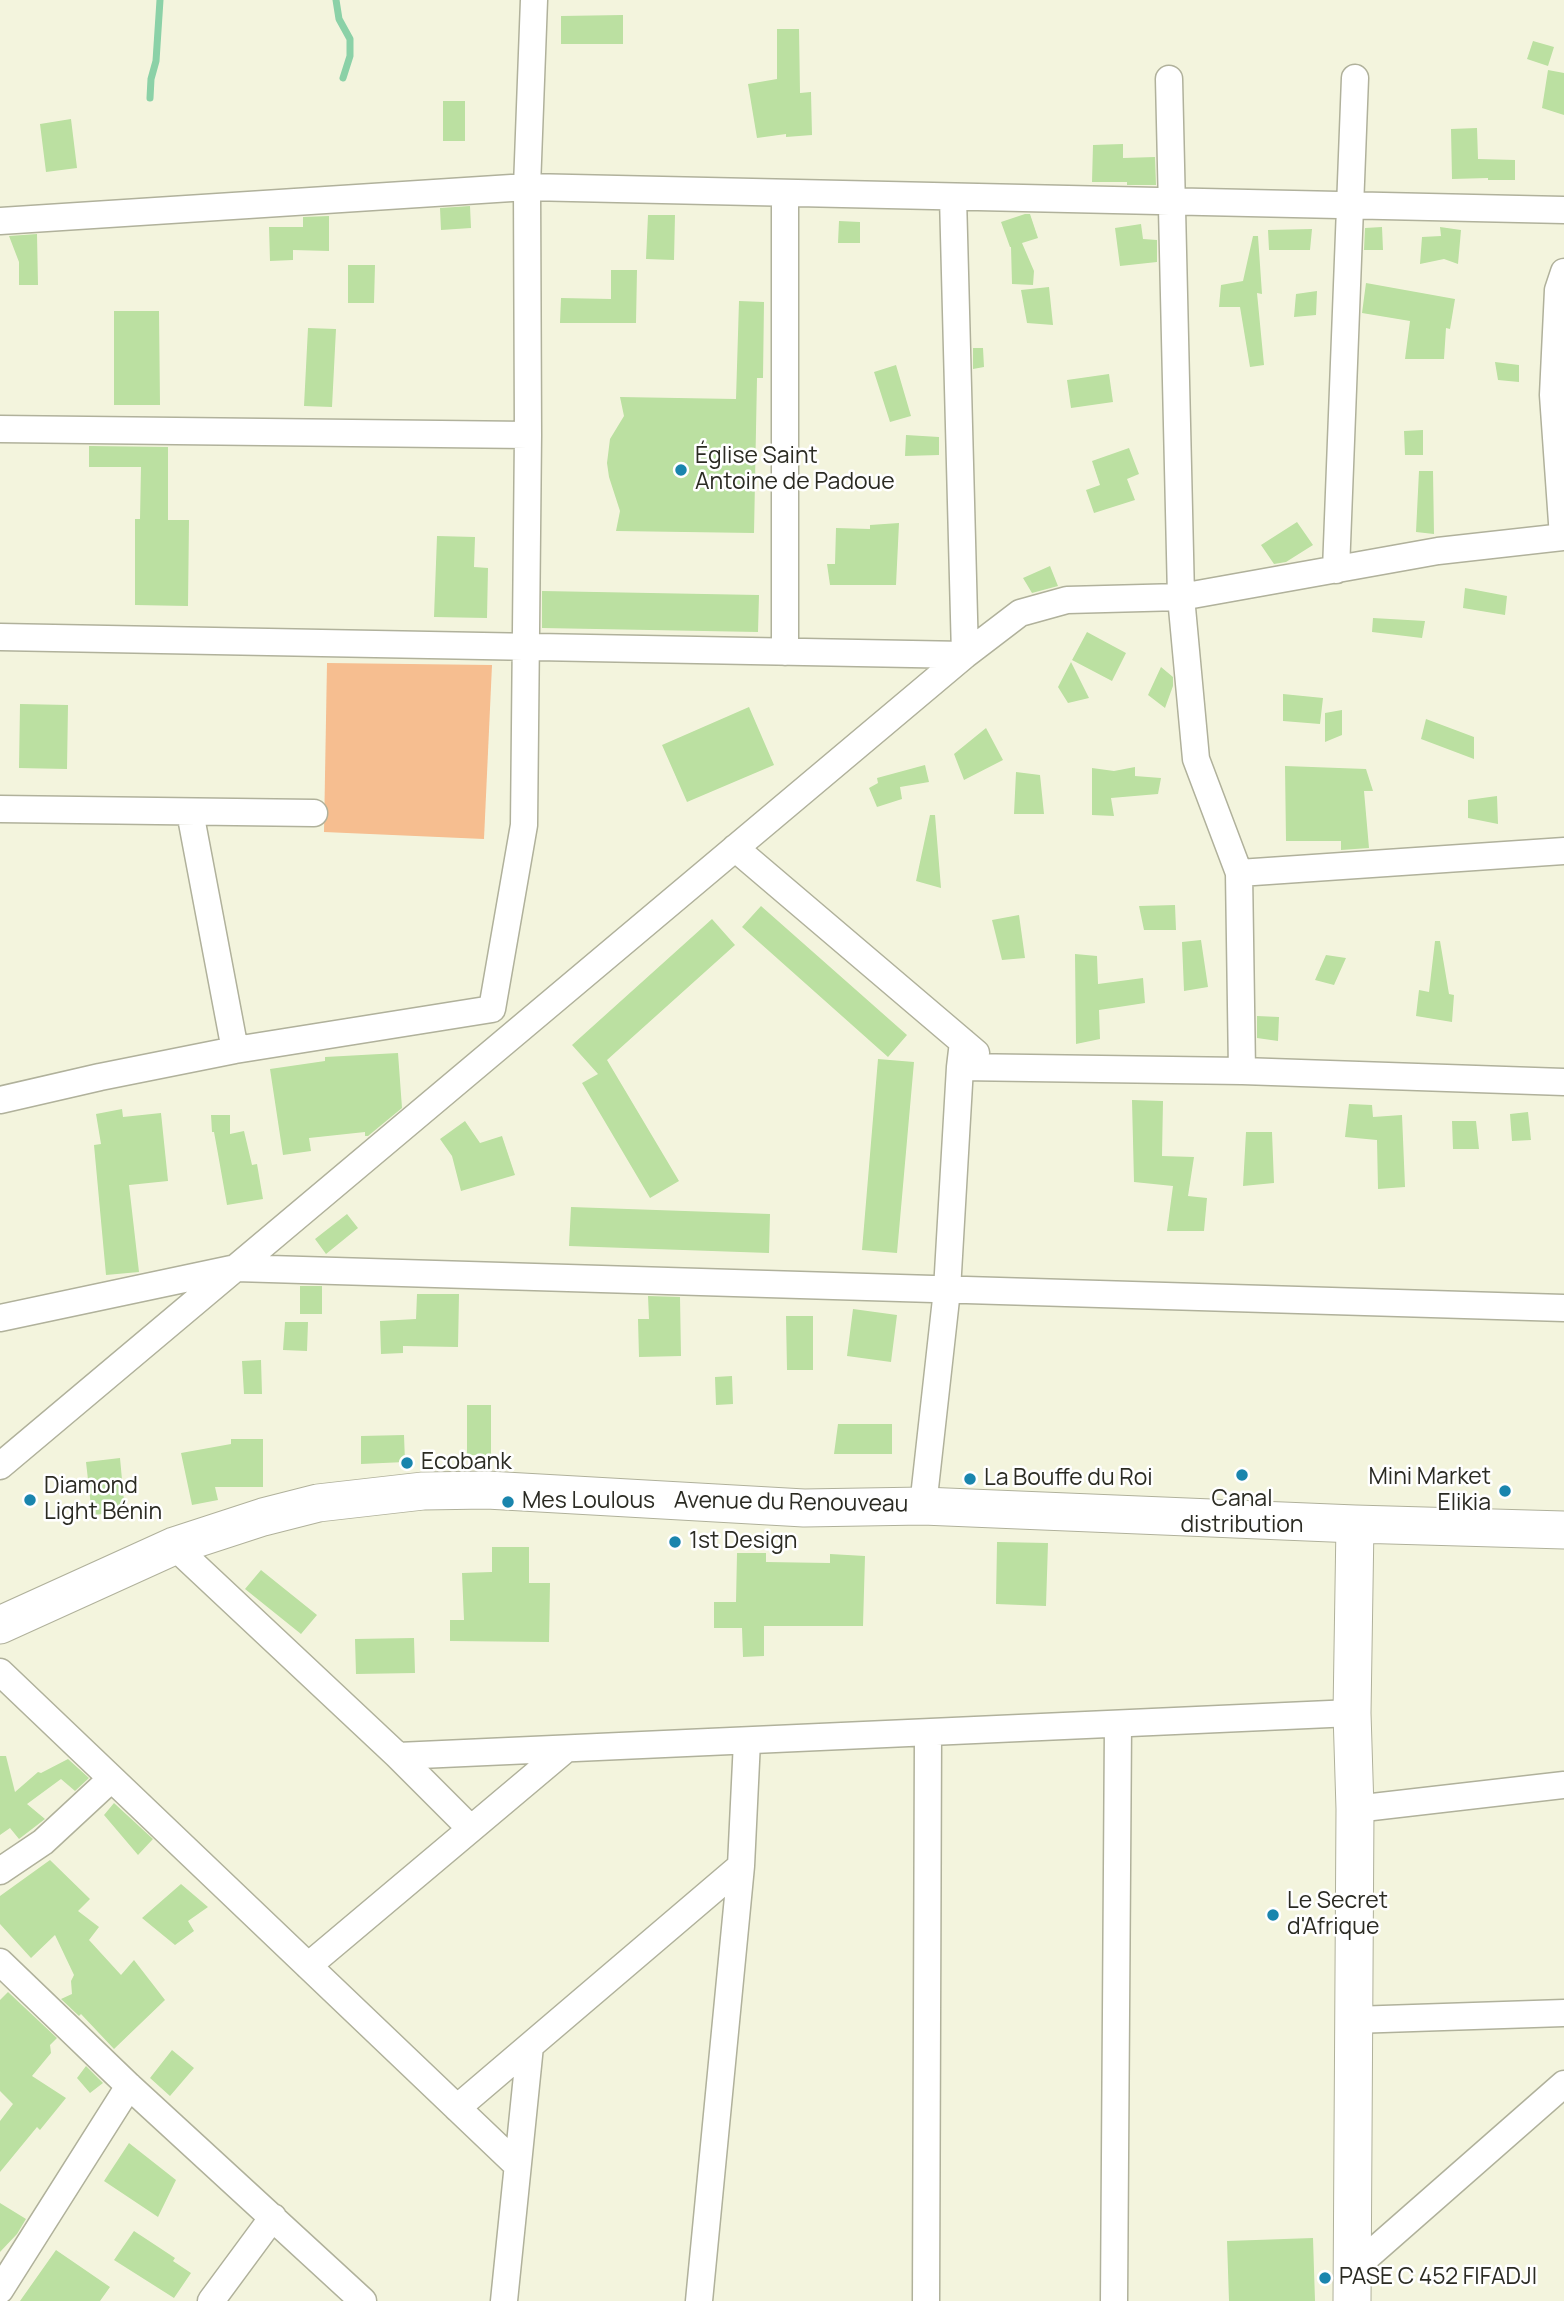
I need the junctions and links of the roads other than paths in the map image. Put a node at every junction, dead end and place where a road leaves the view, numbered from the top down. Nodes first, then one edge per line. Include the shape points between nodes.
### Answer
1 (534, 0) edge
2 (1355, 78) dead end
3 (1169, 79) dead end
4 (527, 187) junction
5 (785, 193) junction
6 (953, 197) junction
7 (1172, 201) junction
8 (1350, 205) junction
9 (1564, 210) edge
10 (0, 221) edge
11 (1564, 272) edge
12 (0, 429) edge
13 (528, 435) junction
14 (1563, 537) edge
15 (1336, 570) junction
16 (1181, 597) junction
17 (0, 637) edge
18 (525, 647) junction
19 (785, 652) junction
20 (965, 655) junction
21 (0, 810) edge
22 (190, 812) junction
23 (314, 813) dead end
24 (735, 848) junction
25 (1564, 851) edge
26 (1239, 873) junction
27 (235, 1050) junction
28 (962, 1054) junction
29 (1242, 1071) junction
30 (1564, 1082) edge
31 (0, 1100) edge
32 (236, 1268) junction
33 (947, 1290) junction
34 (1564, 1308) edge
35 (0, 1318) edge
36 (0, 1466) edge
37 (923, 1506) junction
38 (1355, 1524) junction
39 (1564, 1530) edge
40 (174, 1546) junction
41 (0, 1625) edge
42 (0, 1672) edge
43 (1352, 1713) junction
44 (1118, 1724) junction
45 (928, 1733) junction
46 (747, 1741) junction
47 (566, 1749) junction
48 (398, 1756) junction
49 (111, 1779) junction
50 (1564, 1785) edge
51 (1355, 1809) junction
52 (470, 1828) junction
53 (741, 1866) junction
54 (0, 1871) edge
55 (308, 1966) junction
56 (2, 1967) edge
57 (1564, 2013) edge
58 (1353, 2020) junction
59 (530, 2046) junction
60 (1564, 2084) edge
61 (129, 2086) junction
62 (457, 2108) junction
63 (517, 2165) junction
64 (274, 2217) junction
65 (1352, 2286) edge
66 (0, 2290) edge
67 (211, 2301) edge
68 (363, 2301) edge
69 (504, 2301) edge
70 (699, 2301) edge
71 (926, 2301) edge
72 (1114, 2301) edge

1 - 4 street
2 - 8 street
3 - 7 street
4 - 5 street
4 - 10 street
4 - 13 street
5 - 6 street
5 - 19 street
6 - 7 street
6 - 20 street
7 - 8 street
7 - 16 street
8 - 9 street
8 - 15 street
11 - 14 street via 1558,290 1553,396
12 - 13 street
13 - 18 street
14 - 15 street via 1438,551
15 - 16 street
16 - 20 street via 1066,600 1020,613
16 - 26 street via 1196,759
17 - 18 street
18 - 19 street
18 - 27 street via 524,825 492,1009
19 - 20 street
20 - 24 street
21 - 22 street
22 - 23 street
22 - 27 street
24 - 28 street
24 - 32 street
25 - 26 street
26 - 29 street
27 - 31 street
28 - 29 street via 995,1068
28 - 33 street
29 - 30 street
32 - 33 street
32 - 35 street
32 - 36 street
33 - 34 street
33 - 37 street
37 - 38 main road, Avenue du Renouveau
37 - 40 main road, Avenue du Renouveau via 804,1508 487,1490 424,1491 318,1503
38 - 39 main road, Avenue du Renouveau
38 - 43 main road
40 - 41 main road, Avenue du Renouveau
40 - 48 street
42 - 49 street
43 - 44 street
43 - 51 main road
44 - 45 street
44 - 72 street
45 - 46 street
45 - 71 street
46 - 47 street
46 - 53 street
47 - 48 street
47 - 52 street
48 - 52 street
49 - 54 street via 43,1842
49 - 55 street
50 - 51 street
51 - 58 main road
52 - 55 street
53 - 59 street
53 - 70 street
55 - 62 street
56 - 61 street
57 - 58 street
58 - 65 main road
59 - 62 street
59 - 63 street
60 - 65 street
61 - 64 street
61 - 66 street
62 - 63 street
63 - 69 street
64 - 67 street
64 - 68 street

